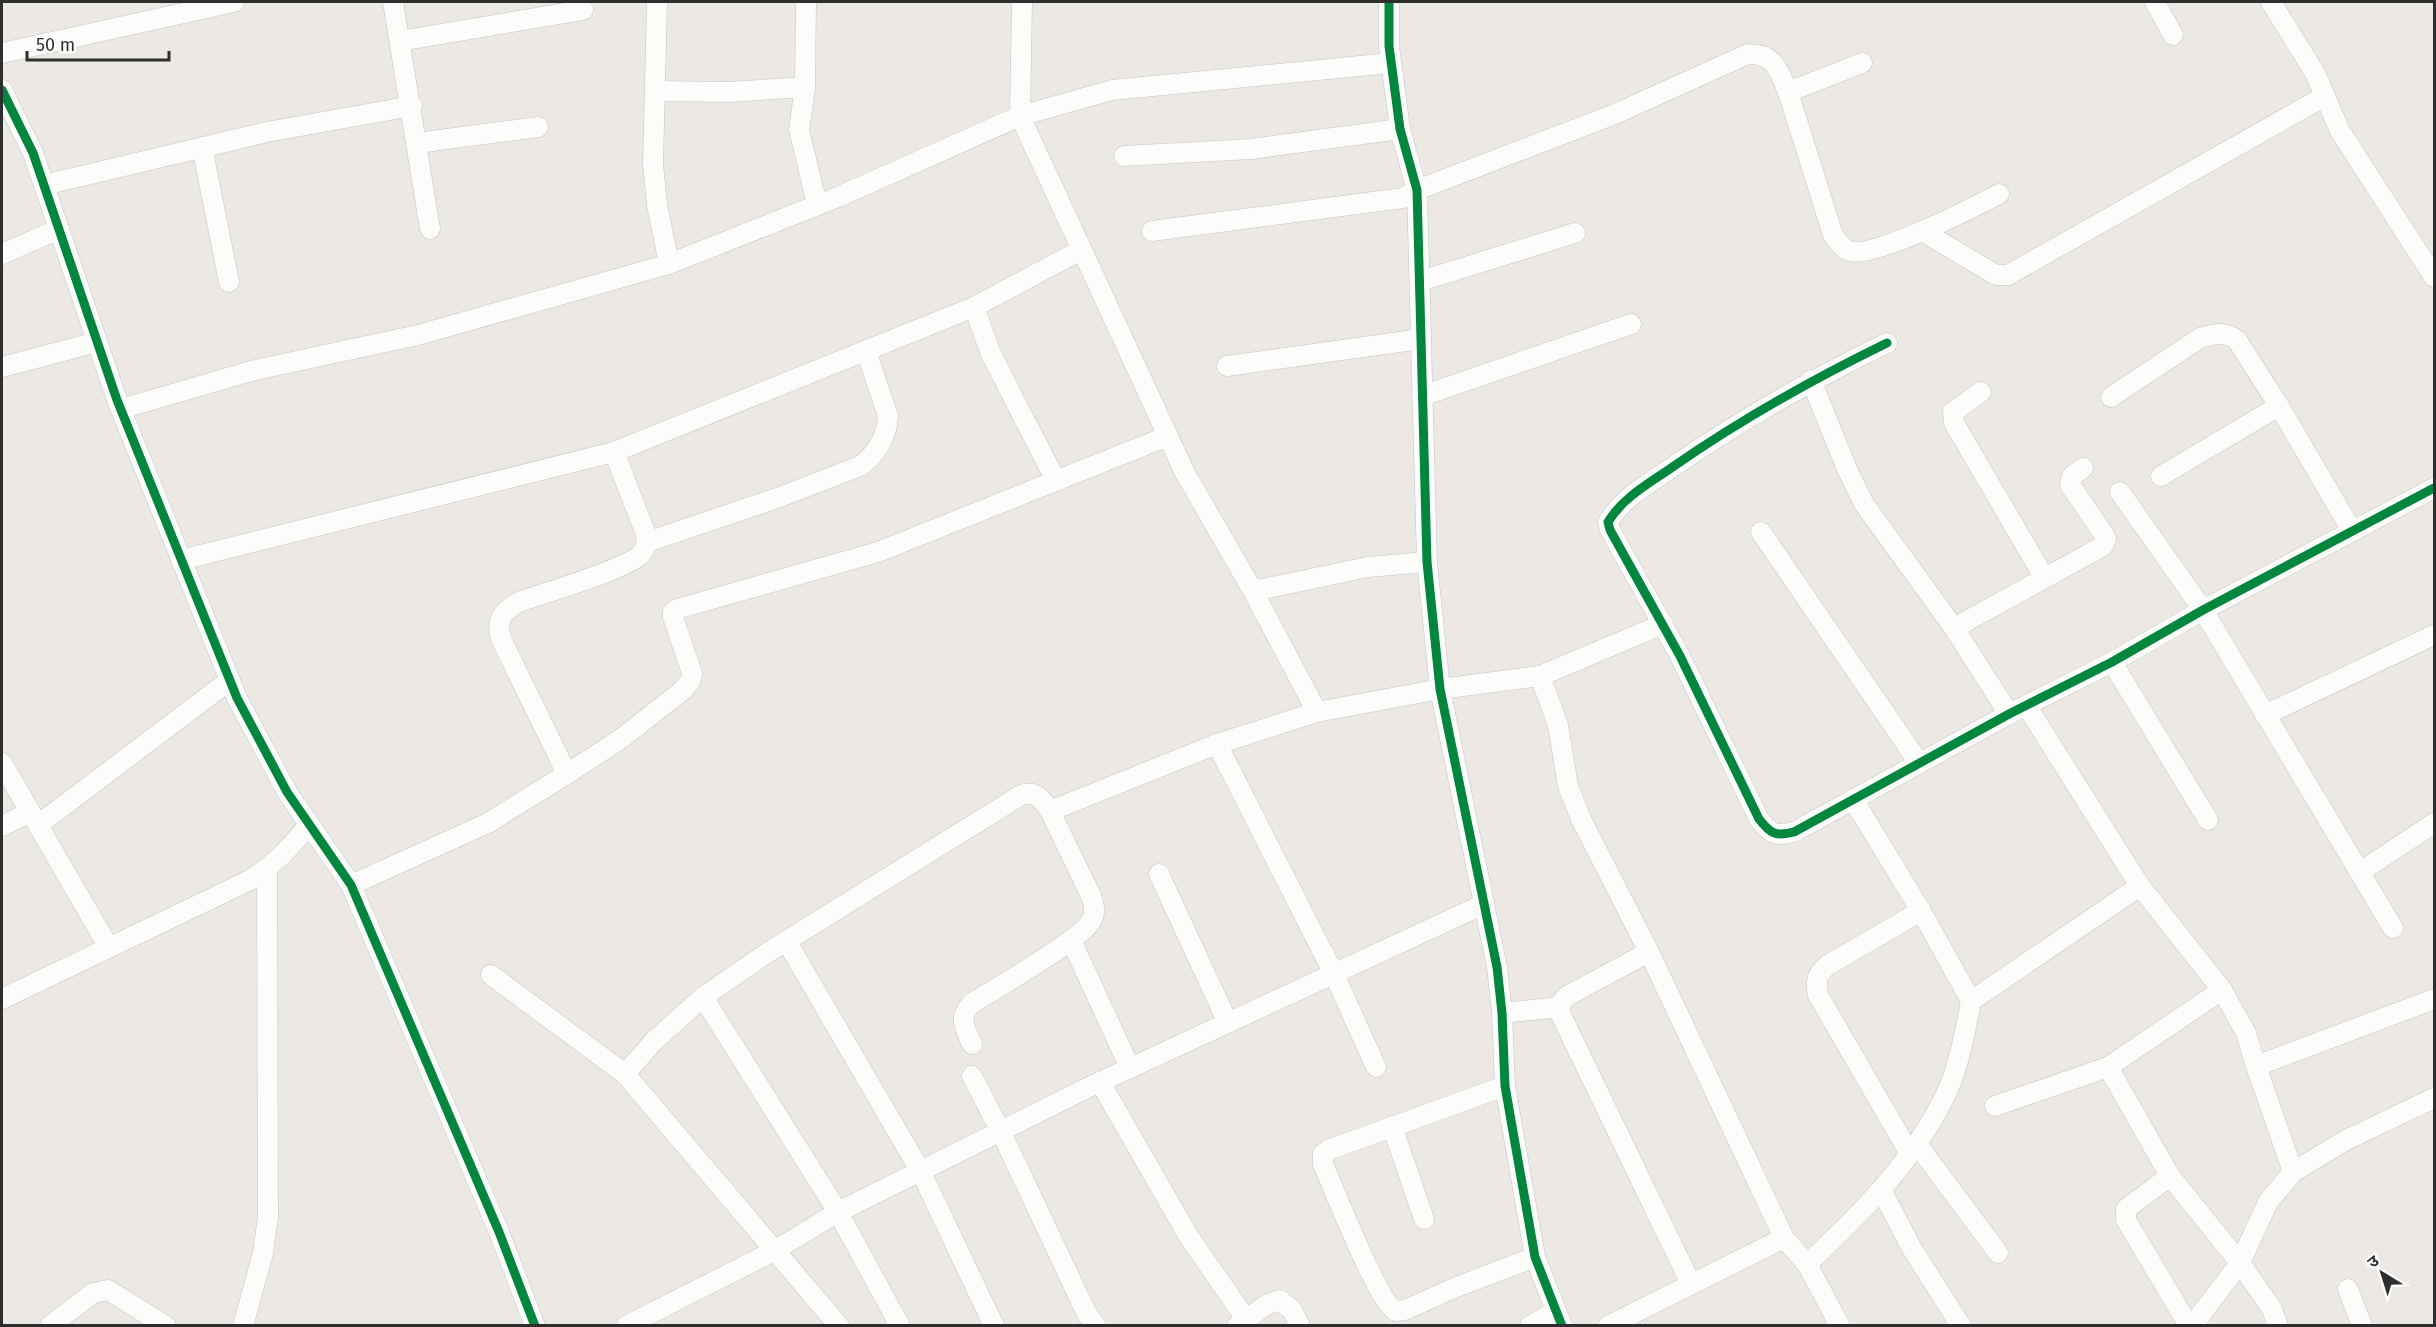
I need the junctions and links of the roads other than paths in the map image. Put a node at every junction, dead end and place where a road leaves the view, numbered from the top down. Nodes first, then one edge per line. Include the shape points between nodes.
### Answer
1 (234, 2) edge
2 (393, 2) edge
3 (657, 2) edge
4 (806, 2) edge
5 (1022, 2) edge
6 (1389, 2) edge
7 (2155, 2) edge
8 (2271, 2) edge
9 (582, 10) dead end
10 (2173, 35) dead end
11 (400, 41) junction
12 (2, 53) edge
13 (1391, 63) junction
14 (1862, 63) dead end
15 (805, 87) junction
16 (2, 90) edge
17 (656, 91) junction
18 (1788, 92) junction
19 (2325, 96) junction
20 (412, 106) junction
21 (1020, 116) junction
22 (538, 128) dead end
23 (1400, 129) junction
24 (417, 143) junction
25 (202, 147) junction
26 (1124, 156) dead end
27 (44, 185) junction
28 (1417, 190) junction
29 (1999, 194) dead end
30 (817, 204) junction
31 (59, 229) junction
32 (430, 229) dead end
33 (1152, 231) dead end
34 (1922, 231) junction
35 (1575, 233) dead end
36 (1081, 250) junction
37 (2, 254) edge
38 (669, 264) junction
39 (2434, 278) edge
40 (1421, 280) junction
41 (229, 282) dead end
42 (974, 307) junction
43 (1630, 324) dead end
44 (1421, 339) junction
45 (97, 342) junction
46 (1887, 343) dead end
47 (866, 351) junction
48 (2, 366) edge
49 (1227, 366) dead end
50 (1811, 380) junction
51 (1981, 392) dead end
52 (1422, 396) junction
53 (2111, 398) dead end
54 (2279, 406) junction
55 (121, 409) junction
56 (1168, 436) junction
57 (614, 453) junction
58 (2083, 468) dead end
59 (2161, 476) dead end
60 (1056, 481) junction
61 (2434, 488) edge
62 (2120, 492) dead end
63 (2352, 531) junction
64 (1761, 532) dead end
65 (647, 543) junction
66 (182, 560) junction
67 (1427, 562) junction
68 (2044, 577) junction
69 (1253, 591) junction
70 (2203, 610) junction
71 (1663, 624) junction
72 (1954, 628) junction
73 (2434, 635) edge
74 (2112, 662) junction
75 (1540, 676) junction
76 (230, 681) junction
77 (1440, 689) junction
78 (2018, 709) junction
79 (1317, 712) junction
80 (2265, 715) junction
81 (1217, 744) junction
82 (2, 763) edge
83 (1919, 763) junction
84 (567, 774) junction
85 (1853, 799) junction
86 (1050, 811) junction
87 (34, 818) junction
88 (2208, 820) dead end
89 (2434, 823) edge
90 (309, 825) junction
91 (2, 826) edge
92 (267, 870) junction
93 (2360, 872) junction
94 (1159, 874) dead end
95 (351, 885) junction
96 (2140, 886) junction
97 (1484, 904) junction
98 (1921, 911) junction
99 (2393, 928) dead end
100 (1071, 940) junction
101 (787, 942) junction
102 (108, 946) junction
103 (1649, 952) junction
104 (1334, 974) junction
105 (491, 975) dead end
106 (2222, 990) junction
107 (703, 997) junction
108 (2, 999) edge
109 (2434, 999) edge
110 (1971, 1001) junction
111 (1560, 1007) junction
112 (1502, 1013) junction
113 (1228, 1023) junction
114 (972, 1044) dead end
115 (2256, 1066) junction
116 (1376, 1067) dead end
117 (2108, 1067) junction
118 (1130, 1068) junction
119 (625, 1074) junction
120 (972, 1076) dead end
121 (1100, 1082) junction
122 (1505, 1086) junction
123 (2434, 1098) edge
124 (1995, 1106) dead end
125 (1392, 1126) junction
126 (1000, 1131) junction
127 (1914, 1149) junction
128 (921, 1172) junction
129 (2293, 1172) junction
130 (2170, 1176) junction
131 (1882, 1191) junction
132 (838, 1212) junction
133 (1424, 1219) dead end
134 (1784, 1238) junction
135 (774, 1251) junction
136 (1998, 1253) dead end
137 (1535, 1257) junction
138 (2240, 1263) junction
139 (1807, 1264) junction
140 (1691, 1284) junction
141 (2348, 1288) dead end
142 (1390, 1317) edge
143 (1559, 1318) edge
144 (1242, 1322) edge
145 (833, 1324) edge
146 (629, 1325) edge
147 (50, 1326) edge
148 (166, 1326) edge
149 (243, 1326) edge
150 (536, 1326) edge
151 (900, 1326) edge
152 (994, 1326) edge
153 (1096, 1326) edge
154 (1300, 1326) edge
155 (1530, 1326) edge
156 (1608, 1326) edge
157 (1840, 1326) edge
158 (1961, 1326) edge
159 (2191, 1326) edge
160 (2278, 1326) edge
161 (2362, 1326) edge

1 - 12 street
2 - 11 street
3 - 17 street
4 - 15 street
5 - 21 street
6 - 13 street
7 - 10 street
8 - 19 street
9 - 11 street
11 - 20 street
13 - 21 street via 1112,90
13 - 23 street
14 - 18 street
15 - 17 street
15 - 30 street via 799,130
16 - 27 street
17 - 38 street via 654,182
18 - 28 street via 1770,58 1748,54 1615,114
18 - 34 street via 1833,235 1842,246 1861,252
19 - 34 street via 2008,275 1996,276
19 - 39 street via 2340,132
20 - 24 street
20 - 25 street
21 - 30 street
21 - 36 street
22 - 24 street
23 - 26 street via 1251,149
23 - 28 street
24 - 32 street
25 - 27 street
25 - 41 street
27 - 31 street
28 - 33 street via 1403,198 1368,204
28 - 40 street
29 - 34 street
30 - 38 street
31 - 37 street
31 - 45 street
35 - 40 street
36 - 42 street
36 - 56 street
38 - 55 street via 418,335 251,371
40 - 44 street
42 - 47 street
42 - 60 street via 991,354
43 - 52 street
44 - 49 street
44 - 52 street
45 - 48 street
45 - 55 street
46 - 50 street
47 - 57 street
47 - 65 street via 888,416 881,441 869,460 780,497
50 - 71 street via 1729,428 1624,501 1608,522
50 - 72 street via 1864,504
51 - 68 street via 1956,408 1954,423
52 - 67 street
53 - 54 street via 2200,338 2227,334 2237,340
54 - 59 street
54 - 63 street
55 - 66 street
56 - 60 street
56 - 69 street
57 - 65 street
57 - 66 street
58 - 68 street via 2072,476 2070,485 2106,540 2097,550
60 - 84 street via 878,552 677,609 672,615 692,673 688,685 622,738
61 - 63 street
62 - 70 street
63 - 70 street
64 - 83 street
65 - 84 street via 638,557 628,563 519,602 500,618 501,639
66 - 76 street
67 - 69 street via 1368,567
67 - 77 street
68 - 72 street
69 - 79 street
70 - 74 street
70 - 80 street
71 - 75 street
71 - 85 street via 1759,819 1769,831 1794,832
72 - 78 street
73 - 80 street
74 - 78 street
74 - 88 street
75 - 77 street
75 - 103 street via 1558,725 1568,786 1581,819
76 - 87 street
76 - 90 street via 287,792
77 - 79 street
77 - 97 street
78 - 83 street
78 - 96 street
79 - 81 street
80 - 93 street
81 - 86 street
81 - 104 street
82 - 87 street
83 - 85 street
84 - 95 street via 488,823
85 - 98 street
86 - 100 street via 1094,906 1092,920
86 - 101 street via 1034,794 1021,795
87 - 91 street
87 - 102 street
89 - 93 street
90 - 92 street
90 - 95 street
92 - 102 street
92 - 149 street via 267,1217 263,1253
93 - 99 street
94 - 113 street
95 - 150 street
96 - 106 street
96 - 110 street
97 - 104 street
97 - 112 street
98 - 110 street
98 - 127 street via 1828,965 1818,973 1816,983 1818,995
100 - 114 street via 971,1004 962,1021
100 - 118 street
101 - 107 street
101 - 128 street
102 - 108 street
103 - 111 street via 1567,996
103 - 134 street
104 - 113 street
104 - 116 street
105 - 119 street
106 - 115 street via 2246,1033
106 - 117 street
107 - 119 street via 654,1041
107 - 132 street
109 - 115 street
110 - 127 street via 1947,1093
111 - 112 street
111 - 140 street
112 - 122 street
113 - 118 street
115 - 129 street
117 - 124 street
117 - 130 street
118 - 121 street
119 - 135 street
120 - 126 street
121 - 126 street
121 - 144 street
122 - 125 street
122 - 137 street
123 - 129 street via 2346,1140
125 - 133 street
125 - 142 street via 1328,1150 1322,1159
126 - 128 street
126 - 153 street
127 - 131 street
127 - 136 street
128 - 132 street
128 - 152 street
129 - 138 street via 2268,1202
130 - 138 street
130 - 159 street via 2126,1209 2125,1214
131 - 139 street
131 - 158 street via 1911,1247
132 - 135 street
132 - 151 street
134 - 139 street
134 - 140 street
135 - 145 street
135 - 146 street
137 - 142 street
137 - 143 street
138 - 159 street
138 - 160 street via 2272,1309
139 - 157 street
140 - 156 street
141 - 161 street
143 - 155 street
144 - 154 street via 1280,1300 1292,1310
147 - 148 street via 93,1293 108,1290

